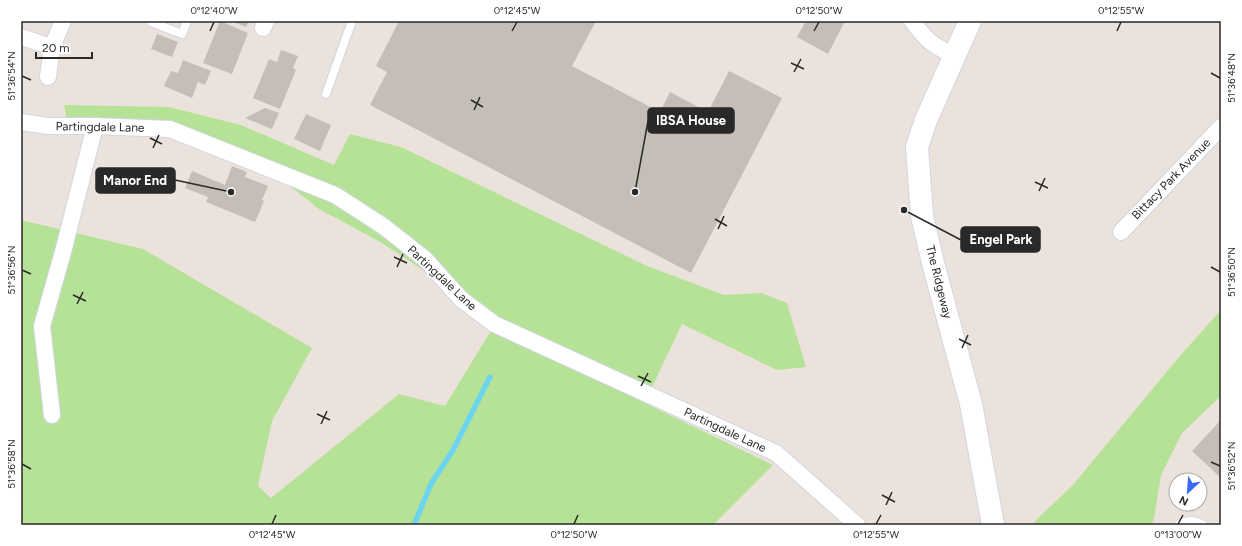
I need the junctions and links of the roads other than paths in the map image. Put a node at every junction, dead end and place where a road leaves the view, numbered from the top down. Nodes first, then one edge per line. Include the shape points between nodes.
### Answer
1 (63, 21) edge
2 (187, 21) edge
3 (352, 21) edge
4 (912, 21) edge
5 (970, 21) edge
6 (151, 22) dead end
7 (21, 37) edge
8 (52, 47) junction
9 (955, 56) junction
10 (48, 77) dead end
11 (326, 94) dead end
12 (21, 122) edge
13 (95, 126) junction
14 (1221, 127) edge
15 (1121, 232) dead end
16 (52, 415) dead end
17 (857, 525) edge
18 (993, 525) edge
19 (1178, 525) edge
20 (1203, 525) edge

1 - 8 street
2 - 6 lane via 182,34
3 - 11 lane
4 - 9 street via 935,47
5 - 9 main road, The Ridgeway
7 - 8 street
8 - 10 street
9 - 18 main road, The Ridgeway via 926,120 917,147 922,208 933,263 971,404
12 - 13 street, Partingdale Lane via 48,126
13 - 16 street via 42,326
13 - 17 street, Partingdale Lane via 170,129 335,195 383,226 425,259 461,299 494,324 776,453
14 - 15 street, Bittacy Park Avenue
19 - 20 lane via 1194,521

